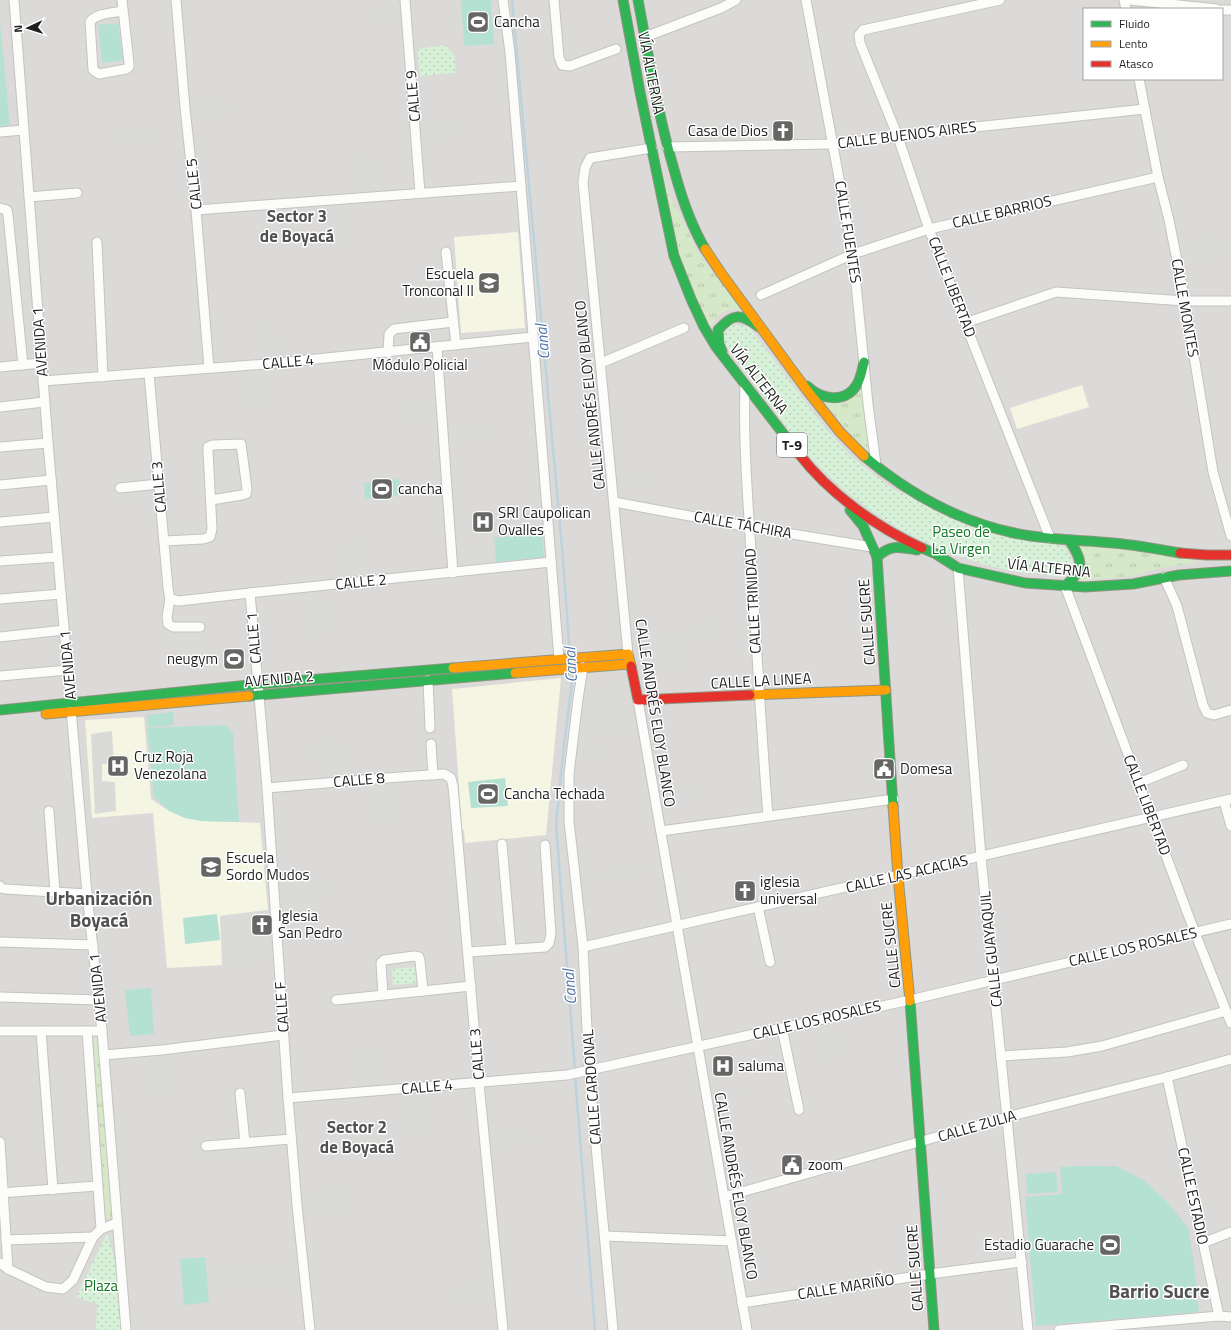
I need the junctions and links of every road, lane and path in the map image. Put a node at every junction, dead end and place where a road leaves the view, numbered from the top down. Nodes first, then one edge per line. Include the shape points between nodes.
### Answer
1 (14, 0) edge
2 (122, 0) edge
3 (176, 0) edge
4 (405, 0) edge
5 (503, 0) edge
6 (554, 0) edge
7 (623, 0) edge
8 (638, 0) edge
9 (736, 0) edge
10 (806, 0) edge
11 (1000, 0) edge
12 (1130, 0) edge
13 (1207, 8) edge
14 (123, 11) junction
15 (645, 37) junction
16 (616, 49) dead end
17 (1139, 80) edge
18 (1145, 110) junction
19 (24, 130) junction
20 (0, 132) edge
21 (898, 137) junction
22 (833, 144) junction
23 (667, 147) junction
24 (652, 148) junction
25 (1158, 177) junction
26 (522, 186) junction
27 (77, 193) dead end
28 (420, 193) junction
29 (29, 197) junction
30 (0, 208) edge
31 (196, 210) junction
32 (929, 229) junction
33 (97, 242) dead end
34 (446, 252) dead end
35 (853, 254) junction
36 (761, 295) dead end
37 (1185, 301) junction
38 (1231, 301) edge
39 (453, 322) junction
40 (965, 323) junction
41 (684, 328) dead end
42 (764, 331) junction
43 (533, 337) junction
44 (456, 345) junction
45 (437, 347) junction
46 (388, 353) junction
47 (725, 358) junction
48 (864, 362) junction
49 (41, 363) junction
50 (601, 363) junction
51 (22, 365) junction
52 (0, 367) edge
53 (209, 368) junction
54 (149, 374) junction
55 (103, 377) junction
56 (43, 381) junction
57 (800, 381) junction
58 (745, 384) junction
59 (44, 402) junction
60 (0, 407) edge
61 (48, 443) junction
62 (0, 447) edge
63 (876, 466) junction
64 (51, 480) junction
65 (159, 484) junction
66 (0, 485) edge
67 (120, 488) dead end
68 (836, 493) junction
69 (211, 500) junction
70 (614, 502) junction
71 (54, 517) junction
72 (0, 522) edge
73 (749, 527) junction
74 (1231, 536) edge
75 (1050, 538) junction
76 (1069, 540) junction
77 (164, 541) junction
78 (872, 547) junction
79 (936, 554) junction
80 (1231, 554) edge
81 (58, 557) junction
82 (877, 557) junction
83 (0, 562) edge
84 (551, 562) junction
85 (958, 568) junction
86 (1231, 571) edge
87 (453, 573) junction
88 (1164, 577) junction
89 (1065, 586) junction
90 (250, 593) junction
91 (61, 594) junction
92 (0, 599) edge
93 (170, 599) junction
94 (200, 627) dead end
95 (64, 630) junction
96 (0, 637) edge
97 (628, 654) junction
98 (560, 659) junction
99 (630, 664) junction
100 (580, 668) junction
101 (68, 670) junction
102 (0, 676) edge
103 (428, 680) junction
104 (258, 684) junction
105 (886, 690) junction
106 (259, 695) junction
107 (759, 696) junction
108 (638, 700) junction
109 (71, 707) junction
110 (0, 710) edge
111 (1231, 710) edge
112 (0, 718) edge
113 (430, 728) dead end
114 (431, 744) dead end
115 (1183, 765) dead end
116 (433, 775) junction
117 (450, 778) joint
118 (1138, 783) junction
119 (267, 788) junction
120 (894, 799) junction
121 (1228, 800) edge
122 (49, 811) dead end
123 (768, 816) junction
124 (1153, 818) junction
125 (1231, 826) edge
126 (661, 831) junction
127 (502, 844) dead end
128 (545, 845) dead end
129 (981, 857) junction
130 (898, 876) junction
131 (0, 886) edge
132 (55, 892) junction
133 (87, 894) junction
134 (758, 906) junction
135 (1231, 924) edge
136 (677, 926) junction
137 (1195, 933) junction
138 (0, 942) edge
139 (93, 945) junction
140 (583, 946) junction
141 (511, 949) junction
142 (468, 952) junction
143 (770, 962) dead end
144 (994, 979) junction
145 (471, 986) junction
146 (423, 991) junction
147 (383, 995) junction
148 (0, 997) edge
149 (99, 1000) junction
150 (336, 1000) dead end
151 (910, 1000) junction
152 (1226, 1011) junction
153 (1231, 1023) edge
154 (782, 1028) junction
155 (0, 1031) edge
156 (41, 1031) junction
157 (87, 1031) junction
158 (102, 1031) junction
159 (283, 1035) junction
160 (698, 1046) junction
161 (104, 1055) junction
162 (1001, 1056) junction
163 (1231, 1059) edge
164 (587, 1070) junction
165 (567, 1075) joint
166 (1167, 1077) junction
167 (479, 1083) junction
168 (240, 1093) dead end
169 (288, 1098) junction
170 (799, 1110) dead end
171 (1007, 1117) junction
172 (291, 1138) junction
173 (0, 1142) edge
174 (245, 1143) junction
175 (920, 1143) junction
176 (206, 1146) dead end
177 (97, 1186) junction
178 (53, 1190) junction
179 (1, 1193) edge
180 (724, 1197) junction
181 (118, 1223) junction
182 (101, 1229) junction
183 (1231, 1232) edge
184 (605, 1236) junction
185 (93, 1238) junction
186 (6, 1240) junction
187 (732, 1241) junction
188 (1203, 1243) junction
189 (1022, 1262) junction
190 (4, 1266) edge
191 (930, 1274) junction
192 (742, 1303) junction
193 (1219, 1316) junction
194 (1231, 1317) edge
195 (1155, 1326) edge
196 (126, 1330) edge
197 (310, 1330) edge
198 (503, 1330) edge
199 (613, 1330) edge
200 (747, 1330) edge
201 (934, 1330) edge
202 (1028, 1330) edge
203 (1059, 1330) edge

1 - 19 street, AVENIDA 1
2 - 14 street
3 - 31 street, CALLE 5
4 - 28 street, CALLE 9
5 - 26 street
6 - 16 street via 558,57 562,65 570,66
7 - 24 main road, VÍA ALTERNA / T-9
8 - 15 main road, VÍA ALTERNA / T-9
9 - 15 street
10 - 22 street, CALLE FUENTES
11 - 21 street, CALLE LIBERTAD via 863,30 859,35
12 - 13 street
14 - 14 street via 129,67 98,74 93,70 90,22 97,16
15 - 23 main road, VÍA ALTERNA / T-9
17 - 18 street, CALLE MONTES
18 - 21 street, CALLE BUENOS AIRES
18 - 25 street, CALLE MONTES
19 - 20 street
19 - 29 street, AVENIDA 1
21 - 22 street, CALLE BUENOS AIRES
21 - 32 street, CALLE LIBERTAD
22 - 23 street, CALLE BUENOS AIRES
22 - 35 street, CALLE FUENTES
23 - 42 main road, VÍA ALTERNA / T-9 via 688,213 707,252
24 - 47 main road, VÍA ALTERNA / T-9 via 674,256 704,327
24 - 50 street, CALLE ANDRÉS ELOY BLANCO via 590,158 585,168 583,182
25 - 32 street, CALLE BARRIOS
25 - 37 street, CALLE MONTES
26 - 28 street
26 - 43 street
27 - 29 street
28 - 31 street
29 - 49 street, AVENIDA 1
30 - 51 street via 7,210 8,215
31 - 53 street, CALLE 5
32 - 35 street, CALLE BARRIOS
32 - 40 street, CALLE LIBERTAD
33 - 55 street
34 - 39 street
35 - 36 street, CALLE BARRIOS
35 - 48 street, CALLE FUENTES
37 - 38 street
37 - 40 street via 1056,292
37 - 74 street, CALLE MONTES via 1213,472
39 - 44 street
39 - 46 street via 394,329 389,334
40 - 75 street, CALLE LIBERTAD
41 - 50 street
42 - 47 main road, T-9 via 748,319 736,316 727,320 718,330 719,344
42 - 57 main road, VÍA ALTERNA / T-9
43 - 44 street, CALLE 4
43 - 84 street
44 - 45 street, CALLE 4
45 - 46 street, CALLE 4
45 - 87 street
46 - 53 street, CALLE 4
47 - 58 main road, VÍA ALTERNA / T-9
48 - 57 main road via 859,380 853,390 843,397 831,398 818,394
48 - 63 street, CALLE FUENTES
49 - 51 street
49 - 56 street, AVENIDA 1
50 - 70 street, CALLE ANDRÉS ELOY BLANCO
51 - 52 street
53 - 54 street, CALLE 4
54 - 55 street, CALLE 4
54 - 65 street, CALLE 3
55 - 56 street, CALLE 4
56 - 59 street, AVENIDA 1
57 - 63 main road, VÍA ALTERNA / T-9 via 841,433
58 - 68 main road, VÍA ALTERNA / T-9 via 803,459
58 - 73 street, CALLE TRINIDAD
59 - 60 street
59 - 61 street, AVENIDA 1
61 - 62 street
61 - 64 street, AVENIDA 1
63 - 75 main road, VÍA ALTERNA / T-9 via 898,484 961,517 1012,532
64 - 66 street
64 - 71 street, AVENIDA 1
65 - 67 street
65 - 77 street, CALLE 3
68 - 78 main road via 857,516
68 - 79 main road, VÍA ALTERNA / T-9 via 886,528
69 - 69 street via 208,447 241,444 246,494
69 - 77 street via 210,537
70 - 73 street, CALLE TÁCHIRA
70 - 97 street, CALLE ANDRÉS ELOY BLANCO
71 - 72 street
71 - 81 street, AVENIDA 1
73 - 78 street, CALLE TÁCHIRA
73 - 107 street, CALLE TRINIDAD
75 - 76 main road, VÍA ALTERNA / T-9
76 - 80 main road, VÍA ALTERNA / T-9 via 1130,544 1205,556
76 - 89 main road via 1081,563 1077,576
77 - 93 street, CALLE 3
78 - 82 main road
79 - 82 main road via 898,546 884,549
79 - 85 main road, VÍA ALTERNA / T-9
81 - 83 street
81 - 91 street, AVENIDA 1
82 - 105 main road, CALLE SUCRE
84 - 87 street, CALLE 2
84 - 98 street
85 - 89 main road, VÍA ALTERNA / T-9 via 1025,583
85 - 129 street, CALLE GUAYAQUIL
86 - 88 main road, VÍA ALTERNA / T-9
87 - 90 street, CALLE 2
88 - 89 main road, VÍA ALTERNA / T-9 via 1115,586
88 - 111 street via 1177,606 1207,713 1214,715
89 - 118 street, CALLE LIBERTAD
90 - 93 street, CALLE 2 via 179,601
90 - 104 street, CALLE 1
91 - 92 street
91 - 95 street, AVENIDA 1
93 - 94 street, CALLE 3 via 168,624 173,627
95 - 96 street
95 - 101 street, AVENIDA 1
97 - 98 main road, AVENIDA 2
97 - 99 main road, CALLE ANDRÉS ELOY BLANCO
98 - 104 main road, AVENIDA 2
99 - 100 main road
99 - 108 main road, CALLE ANDRÉS ELOY BLANCO
100 - 103 main road, AVENIDA 2
100 - 140 street, CALLE CARDONAL via 569,774 569,821
101 - 102 street
101 - 109 street, AVENIDA 1
103 - 106 main road, AVENIDA 2
103 - 113 street
104 - 106 street, CALLE F
104 - 109 main road, AVENIDA 2
105 - 107 main road, CALLE LA LINEA
105 - 120 main road, CALLE SUCRE
106 - 109 main road, AVENIDA 2
106 - 119 street, CALLE F
107 - 108 main road, CALLE LA LINEA
107 - 123 street, CALLE TRINIDAD
108 - 126 street, CALLE ANDRÉS ELOY BLANCO
109 - 110 main road, AVENIDA 2
109 - 112 main road, AVENIDA 2
109 - 133 street, AVENIDA 1
114 - 116 street
115 - 118 street
116 - 117 street, CALLE 8 via 444,774
116 - 119 street, CALLE 8
117 - 142 street, CALLE 3 via 453,786
118 - 124 street, CALLE LIBERTAD
119 - 159 street, CALLE F
120 - 123 street
120 - 130 main road, CALLE SUCRE
121 - 124 street, CALLE LAS ACACIAS
121 - 125 street
122 - 132 street
123 - 126 street
124 - 129 street, CALLE LAS ACACIAS
124 - 137 street, CALLE LIBERTAD
126 - 136 street, CALLE ANDRÉS ELOY BLANCO
127 - 141 street
128 - 141 street via 551,934 549,944 545,947
129 - 130 street, CALLE LAS ACACIAS
129 - 144 street, CALLE GUAYAQUIL
130 - 134 street, CALLE LAS ACACIAS
130 - 151 main road, CALLE SUCRE
131 - 132 street via 5,889
132 - 133 street
133 - 139 street, AVENIDA 1
134 - 136 street, CALLE LAS ACACIAS
134 - 143 street
135 - 137 street, CALLE LOS ROSALES
136 - 140 street, CALLE LAS ACACIAS
136 - 160 street, CALLE ANDRÉS ELOY BLANCO
137 - 144 street, CALLE LOS ROSALES
137 - 152 street, CALLE LIBERTAD
138 - 139 street
139 - 149 street, AVENIDA 1
140 - 164 street, CALLE CARDONAL
141 - 142 street
142 - 145 street, CALLE 3
144 - 151 street, CALLE LOS ROSALES
144 - 162 street, CALLE GUAYAQUIL
145 - 146 street
145 - 167 street, CALLE 3
146 - 147 street
146 - 147 street via 419,957 414,956 384,960 381,963
147 - 150 street
148 - 149 street
149 - 158 street, AVENIDA 1
151 - 154 street, CALLE LOS ROSALES
151 - 175 main road, CALLE SUCRE
152 - 153 street, CALLE LIBERTAD
152 - 162 street via 1096,1048
154 - 160 street, CALLE LOS ROSALES
154 - 170 street
155 - 156 street
156 - 157 street
156 - 178 street
157 - 158 street
157 - 177 street
158 - 161 street, AVENIDA 1
159 - 161 street
159 - 169 street, CALLE F
160 - 164 street, CALLE LOS ROSALES
160 - 180 street, CALLE ANDRÉS ELOY BLANCO
161 - 181 street, AVENIDA 1
162 - 171 street, CALLE GUAYAQUIL
163 - 166 street, CALLE ZULIA
164 - 165 street, CALLE LOS ROSALES
164 - 184 street, CALLE CARDONAL
165 - 167 street, CALLE 4
166 - 171 street, CALLE ZULIA
166 - 188 street, CALLE ESTADIO
167 - 169 street, CALLE 4
167 - 198 street, CALLE 3
168 - 174 street
169 - 172 street, CALLE F
171 - 175 street, CALLE ZULIA
171 - 189 street, CALLE GUAYAQUIL
172 - 174 street
172 - 197 street, CALLE F
173 - 179 street
174 - 176 street
175 - 180 street, CALLE ZULIA
175 - 191 main road, CALLE SUCRE
177 - 178 street
177 - 182 street
178 - 179 street
179 - 186 street
180 - 187 street, CALLE ANDRÉS ELOY BLANCO
181 - 182 street
181 - 196 street, AVENIDA 1
182 - 185 street
183 - 188 street
184 - 187 street
184 - 199 street, CALLE CARDONAL
185 - 186 street
185 - 190 street via 73,1280 63,1289 46,1286
186 - 190 street
187 - 192 street, CALLE ANDRÉS ELOY BLANCO
188 - 193 street, CALLE ESTADIO
189 - 191 street, CALLE MARIÑO
189 - 202 street, CALLE GUAYAQUIL
191 - 192 street, CALLE MARIÑO
191 - 201 main road, CALLE SUCRE
192 - 200 street, CALLE ANDRÉS ELOY BLANCO
193 - 194 street
193 - 195 street
195 - 203 street

